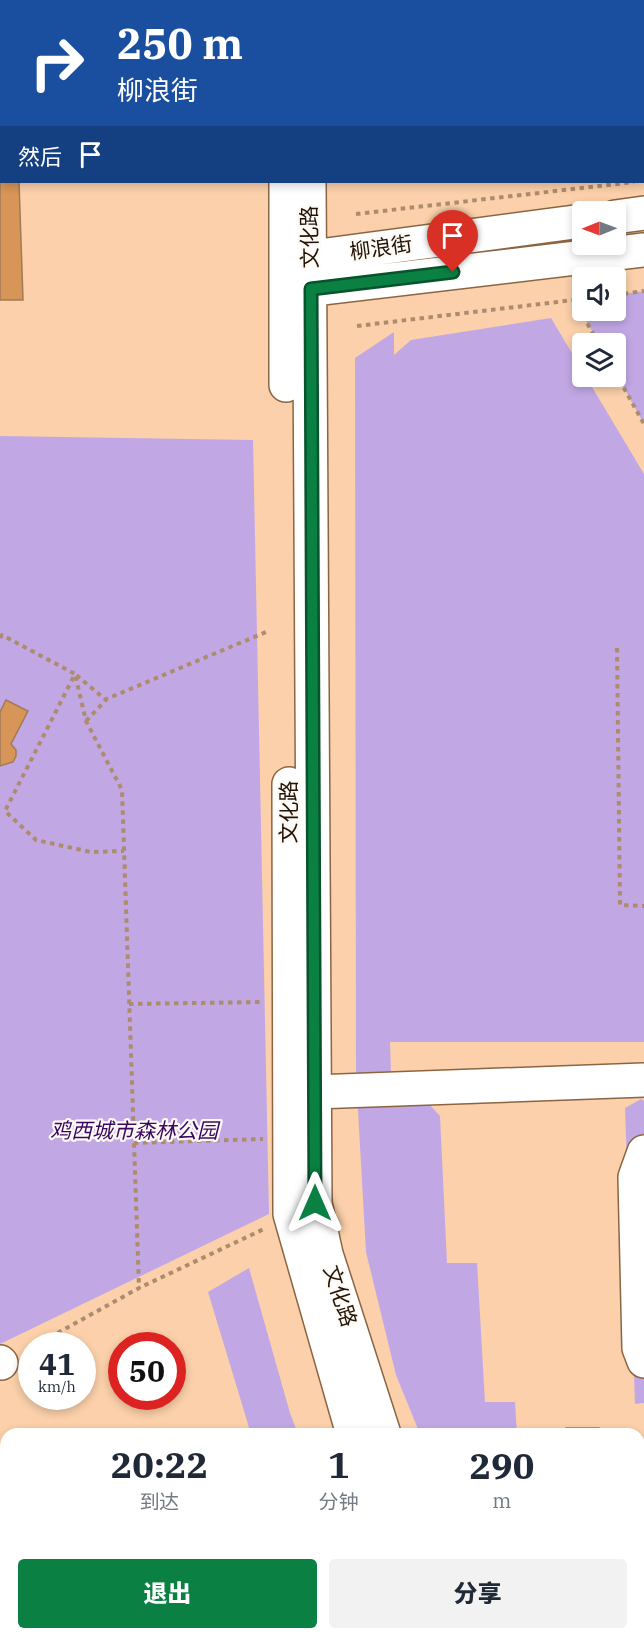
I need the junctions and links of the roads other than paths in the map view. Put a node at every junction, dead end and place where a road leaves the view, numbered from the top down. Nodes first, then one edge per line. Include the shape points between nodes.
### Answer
1 (286, 183) edge
2 (309, 183) edge
3 (644, 213) edge
4 (626, 215) edge
5 (572, 223) edge
6 (644, 250) edge
7 (299, 275) junction
8 (644, 1080) edge
9 (314, 1092) junction
10 (644, 1152) edge
11 (644, 1361) edge
12 (350, 1428) edge
13 (382, 1428) edge

1 - 7 main road, 文化路
2 - 7 main road, 文化路
3 - 4 main road
5 - 7 main road, 柳浪街
6 - 7 main road, 柳浪街
7 - 9 main road, 文化路
7 - 12 main road, 文化路 via 290,1214
8 - 9 main road
9 - 13 main road, 文化路 via 315,1203 326,1254
10 - 11 main road via 635,1177 639,1348

